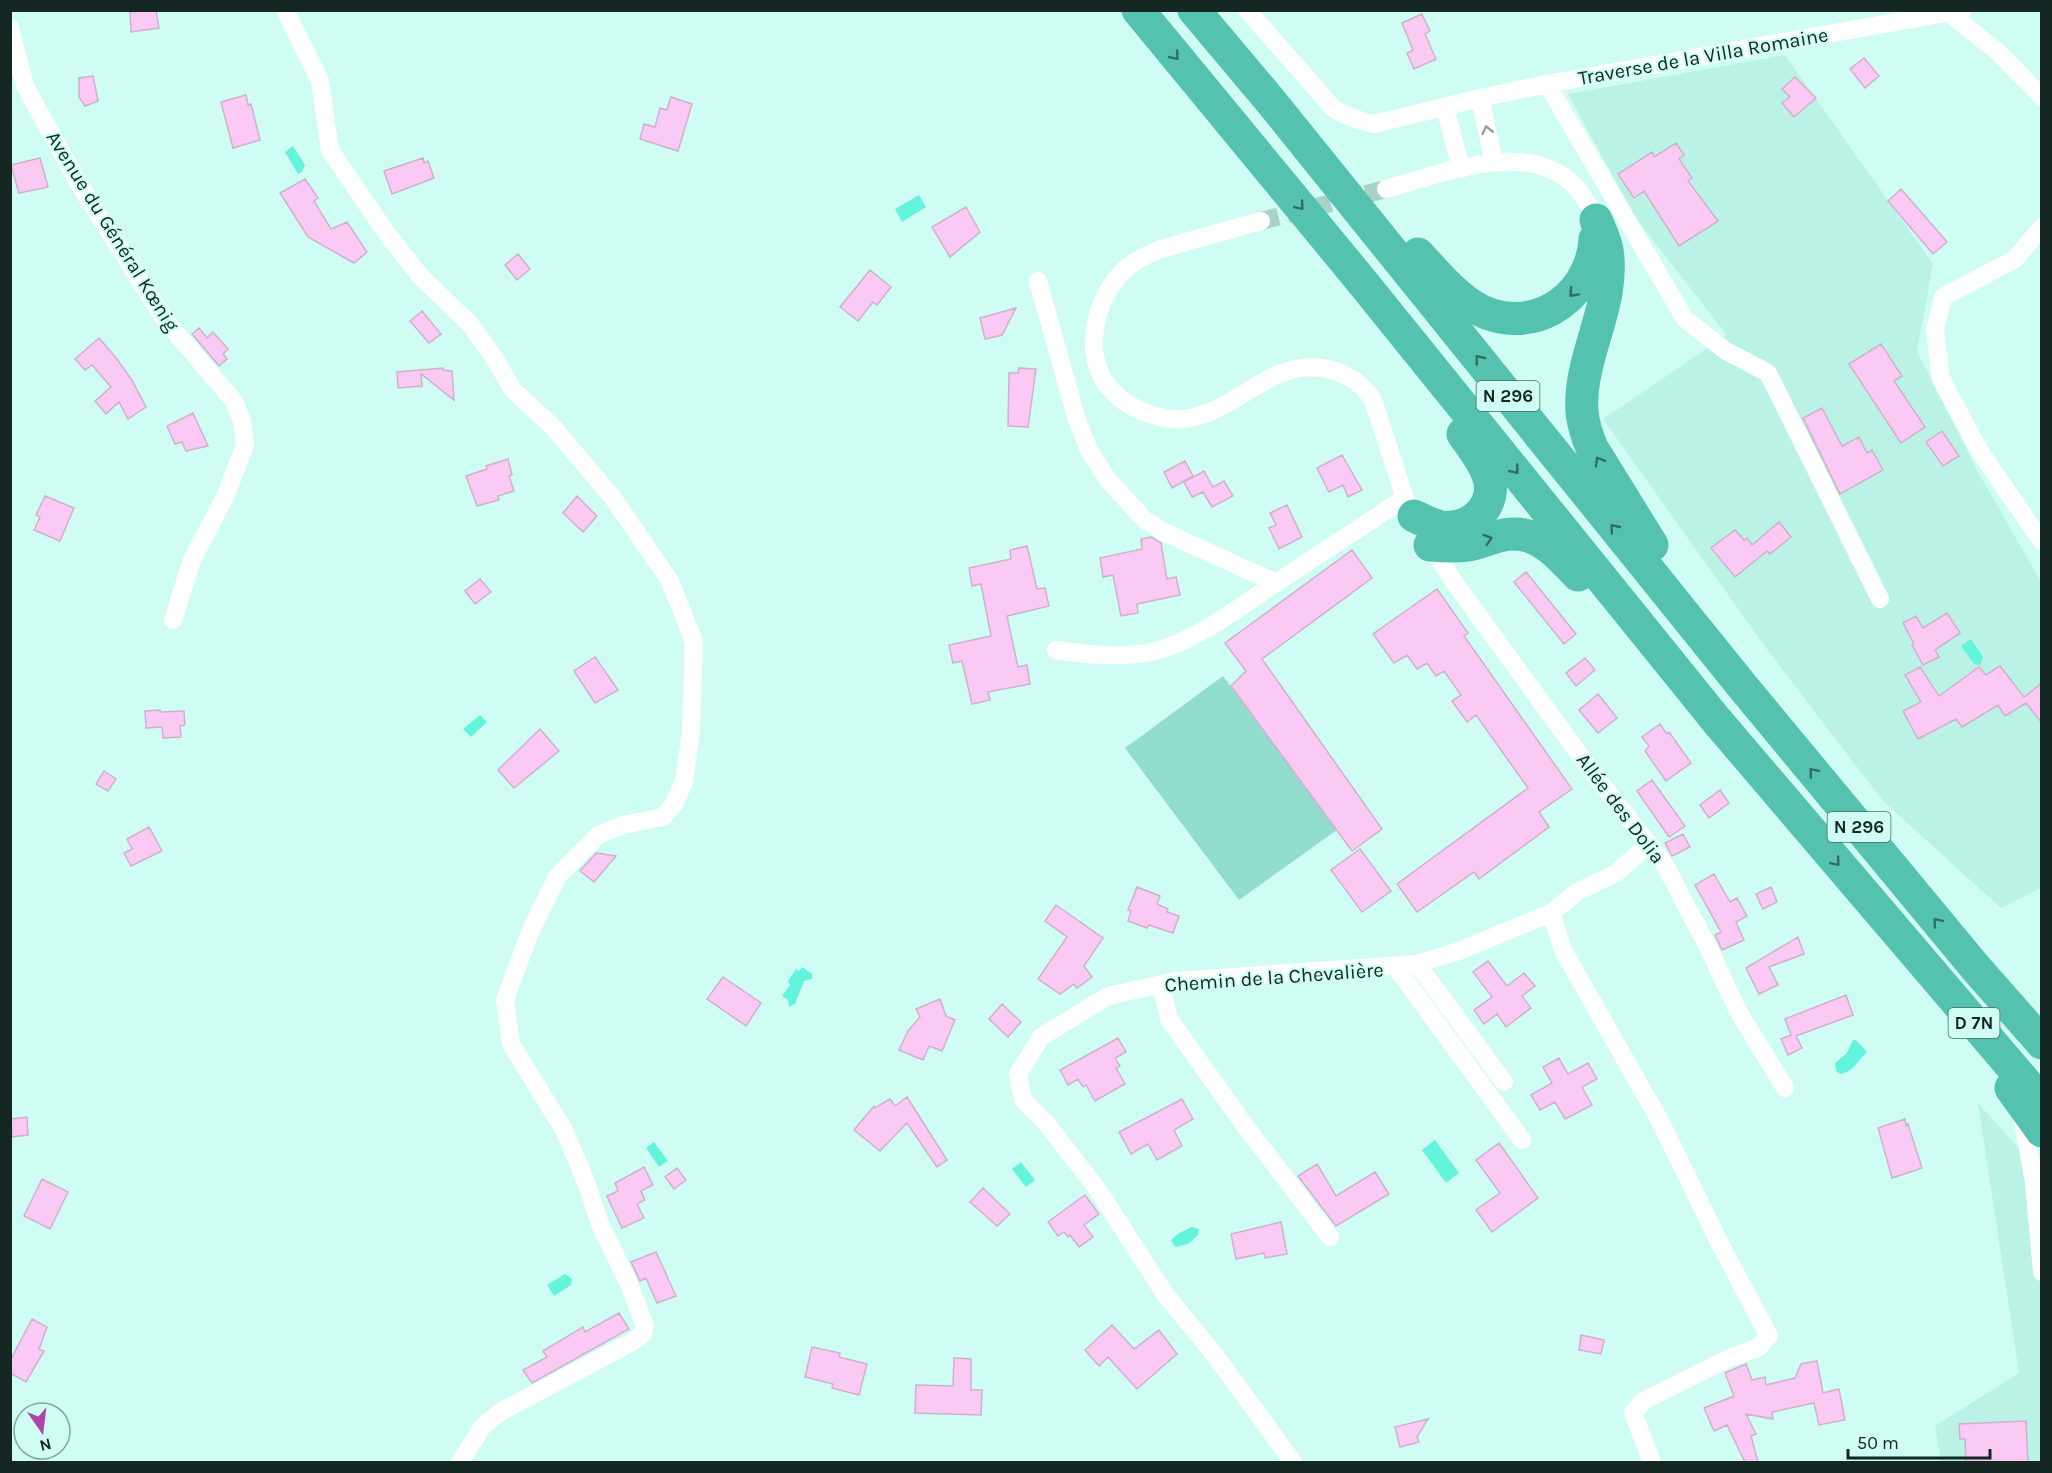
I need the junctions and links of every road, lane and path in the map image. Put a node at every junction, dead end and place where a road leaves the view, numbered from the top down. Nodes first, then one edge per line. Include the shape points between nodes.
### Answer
1 (285, 10) edge
2 (1138, 10) edge
3 (1194, 10) edge
4 (1247, 10) edge
5 (1956, 12) edge
6 (10, 28) edge
7 (1547, 84) junction
8 (2042, 97) edge
9 (1480, 98) junction
10 (1273, 105) junction
11 (1445, 107) junction
12 (1494, 162) junction
13 (1461, 169) junction
14 (1386, 189) tunnel mouth
15 (1596, 220) junction
16 (1261, 221) tunnel mouth
17 (2042, 227) edge
18 (1359, 278) junction
19 (1038, 281) dead end
20 (1410, 507) junction
21 (2042, 542) edge
22 (1430, 545) junction
23 (1276, 583) junction
24 (1880, 599) dead end
25 (173, 620) dead end
26 (1056, 650) dead end
27 (1743, 687) junction
28 (1717, 721) junction
29 (1649, 844) junction
30 (1551, 913) junction
31 (1417, 964) junction
32 (1396, 967) junction
33 (1975, 967) junction
34 (1161, 984) junction
35 (2042, 1043) edge
36 (2042, 1058) edge
37 (1504, 1082) dead end
38 (1785, 1088) dead end
39 (2030, 1100) edge
40 (2042, 1131) edge
41 (1522, 1140) dead end
42 (2038, 1179) edge
43 (1330, 1237) dead end
44 (2042, 1272) edge
45 (460, 1462) edge
46 (1293, 1462) edge
47 (1652, 1462) edge

1 - 45 street via 320,81 330,150 420,276 470,324 513,390 553,427 613,498 670,581 694,642 691,731 684,782 674,804 663,817 598,835 557,877 530,932 505,1000 511,1044 564,1130 600,1224 628,1282 645,1326 643,1334 502,1411 483,1426
2 -> 18 highway, N 296
3 - 10 highway, N 296
4 - 11 street, Traverse de la Villa Romaine via 1333,108 1345,116 1374,124
5 - 7 street, Traverse de la Villa Romaine
5 - 8 street
6 - 25 street, Avenue du Général Kœnig via 25,86 79,184 165,320 233,400 242,420 245,445 225,497 192,560
7 - 9 street, Traverse de la Villa Romaine
7 - 24 street via 1685,319 1726,351 1768,373
9 - 11 street, Traverse de la Villa Romaine
12 -> 9 street
15 -> 10 highway, N 296 via 1590,267 1572,297 1559,306 1525,317 1490,314 1472,305 1445,282
27 -> 10 highway, N 296
11 - 13 street
12 - 13 street
12 - 15 street via 1541,164 1559,172 1585,198
13 - 14 street
27 -> 15 highway via 1613,485 1586,432 1582,413 1585,378 1608,266 1604,238
16 - 20 street, Allée des Dolia via 1161,249 1131,264 1103,298 1096,323 1098,367 1106,384 1141,413 1187,418 1222,408 1273,377 1298,368 1340,371 1365,388 1373,400
17 - 21 street via 2015,259 1943,297 1935,332 1941,379 1979,450
18 - 20 highway via 1483,464 1491,488 1482,513 1454,527 1440,527
18 -> 28 highway, N 296
19 - 23 street via 1077,420 1089,450 1108,480 1145,520 1164,532
20 - 22 street, Allée des Dolia
20 - 23 street
22 -> 28 highway via 1470,545 1516,533 1547,546
22 - 29 street, Allée des Dolia via 1586,764
23 - 26 street via 1216,622 1153,651 1090,655
33 -> 27 highway, N 296
28 -> 39 highway, N 296 via 1921,962
29 - 30 street, Chemin de la Chevalière via 1616,873 1576,892
29 - 38 street, Allée des Dolia via 1665,865 1738,1011
30 - 31 street, Chemin de la Chevalière
30 - 47 street via 1563,950 1660,1121 1768,1336 1758,1348 1729,1358 1643,1401 1633,1413
31 - 32 street, Chemin de la Chevalière
31 - 37 street
32 - 34 street, Chemin de la Chevalière
32 - 41 street
33 - 35 highway, N 296
33 - 36 highway, D 7N
34 - 43 street via 1169,1018
34 - 46 street, Chemin de la Chevalière via 1108,996 1041,1037 1017,1074 1023,1100 1098,1190 1165,1294
39 - 40 highway, N 296
39 - 42 street via 2027,1134
42 - 44 street

